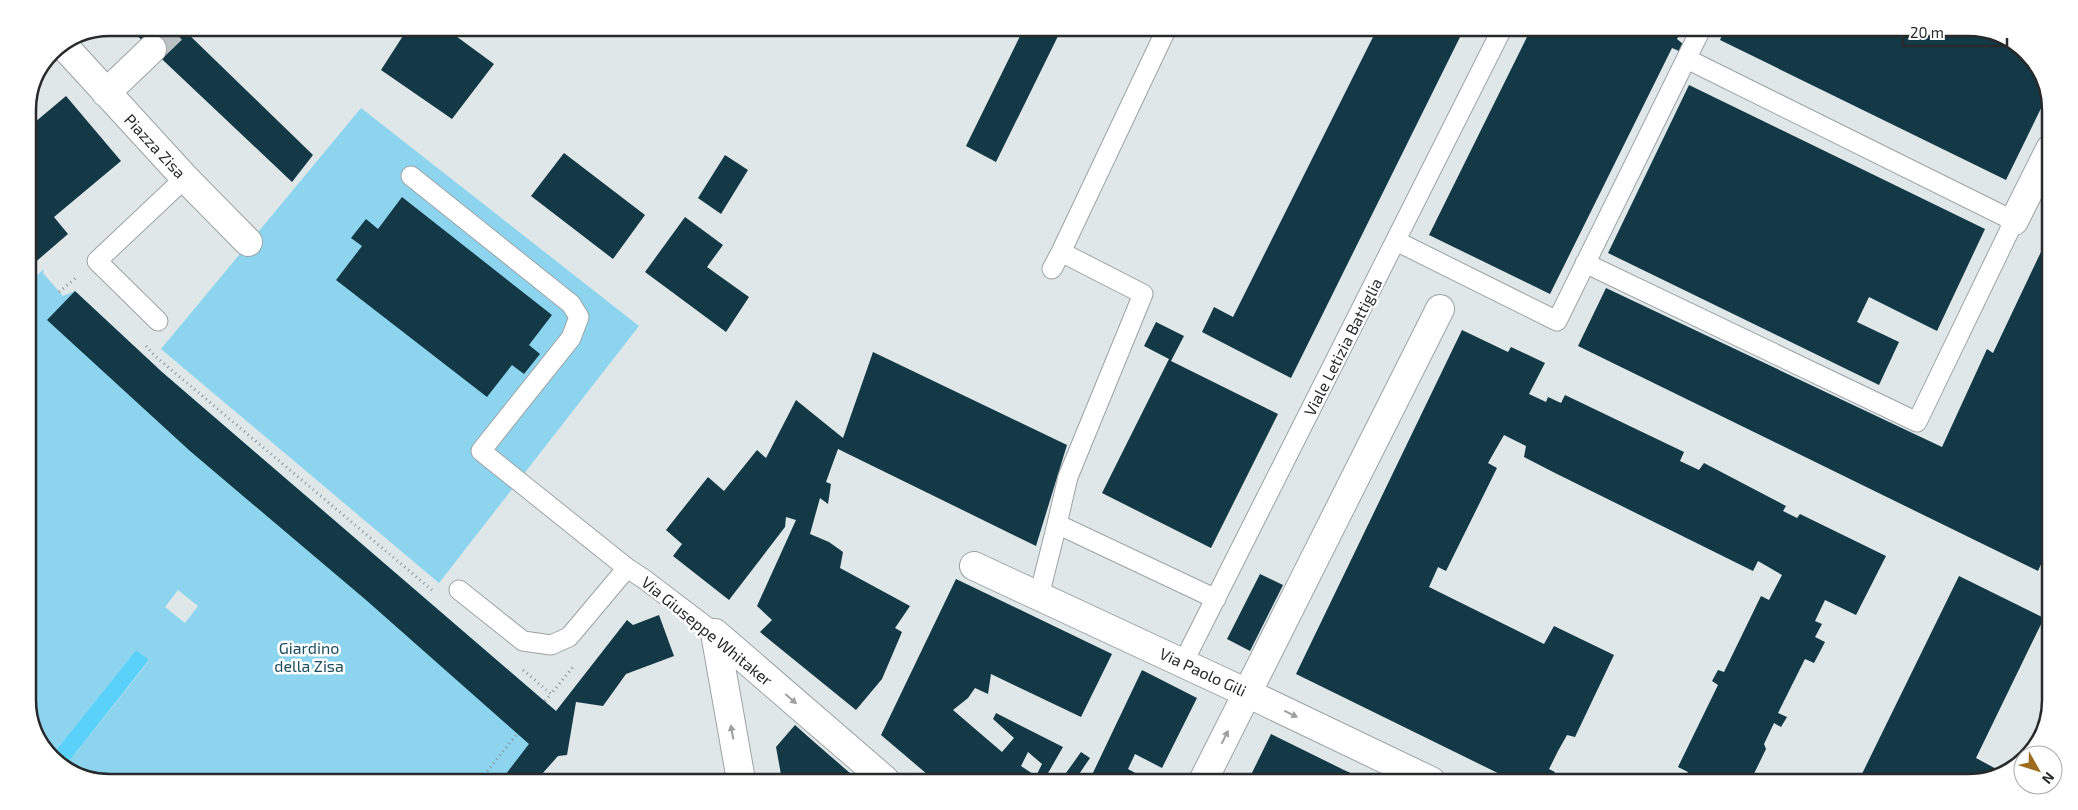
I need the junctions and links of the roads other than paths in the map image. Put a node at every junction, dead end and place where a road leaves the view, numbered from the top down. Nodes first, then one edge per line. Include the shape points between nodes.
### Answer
1 (1163, 36) edge
2 (1498, 36) edge
3 (1698, 36) edge
4 (152, 49) tunnel mouth
5 (68, 50) edge
6 (1687, 59) junction
7 (106, 93) junction
8 (2042, 165) edge
9 (411, 176) dead end
10 (185, 178) junction
11 (2014, 222) junction
12 (1396, 241) junction
13 (248, 242) dead end
14 (1061, 252) junction
15 (1585, 263) junction
16 (1052, 269) dead end
17 (1440, 309) dead end
18 (158, 321) dead end
19 (1057, 524) junction
20 (974, 566) dead end
21 (627, 568) junction
22 (459, 590) dead end
23 (1039, 596) junction
24 (1216, 599) junction
25 (714, 633) junction
26 (1184, 663) junction
27 (1247, 693) junction
28 (740, 774) edge
29 (878, 774) edge
30 (1206, 774) edge
31 (1416, 774) edge

1 - 14 lane
2 - 12 lane, Viale Letizia Battiglia
3 - 6 lane
4 - 7 street
5 - 7 street, Piazza Zisa
6 - 11 lane
6 - 15 lane
7 - 10 street, Piazza Zisa
8 - 11 street
9 - 21 lane via 571,304 580,317 571,338 481,451
10 - 13 street, Piazza Zisa
10 - 18 lane via 97,261
11 - 15 lane via 1917,422
12 - 15 lane via 1557,321
12 - 24 lane, Viale Letizia Battiglia
14 - 16 lane
14 - 19 lane via 1143,294 1068,477
17 - 27 street
19 - 23 lane
19 - 24 lane
20 - 23 street, Via Paolo Gili
21 - 22 lane, Via Giuseppe Whitaker via 569,637 551,645 523,641
21 - 25 lane, Via Giuseppe Whitaker
23 - 26 street, Via Paolo Gili
24 - 26 lane, Viale Letizia Battiglia
28 -> 25 street
25 -> 29 street, Via Giuseppe Whitaker
26 - 27 street, Via Paolo Gili
30 -> 27 street
27 -> 31 street, Via Paolo Gili

